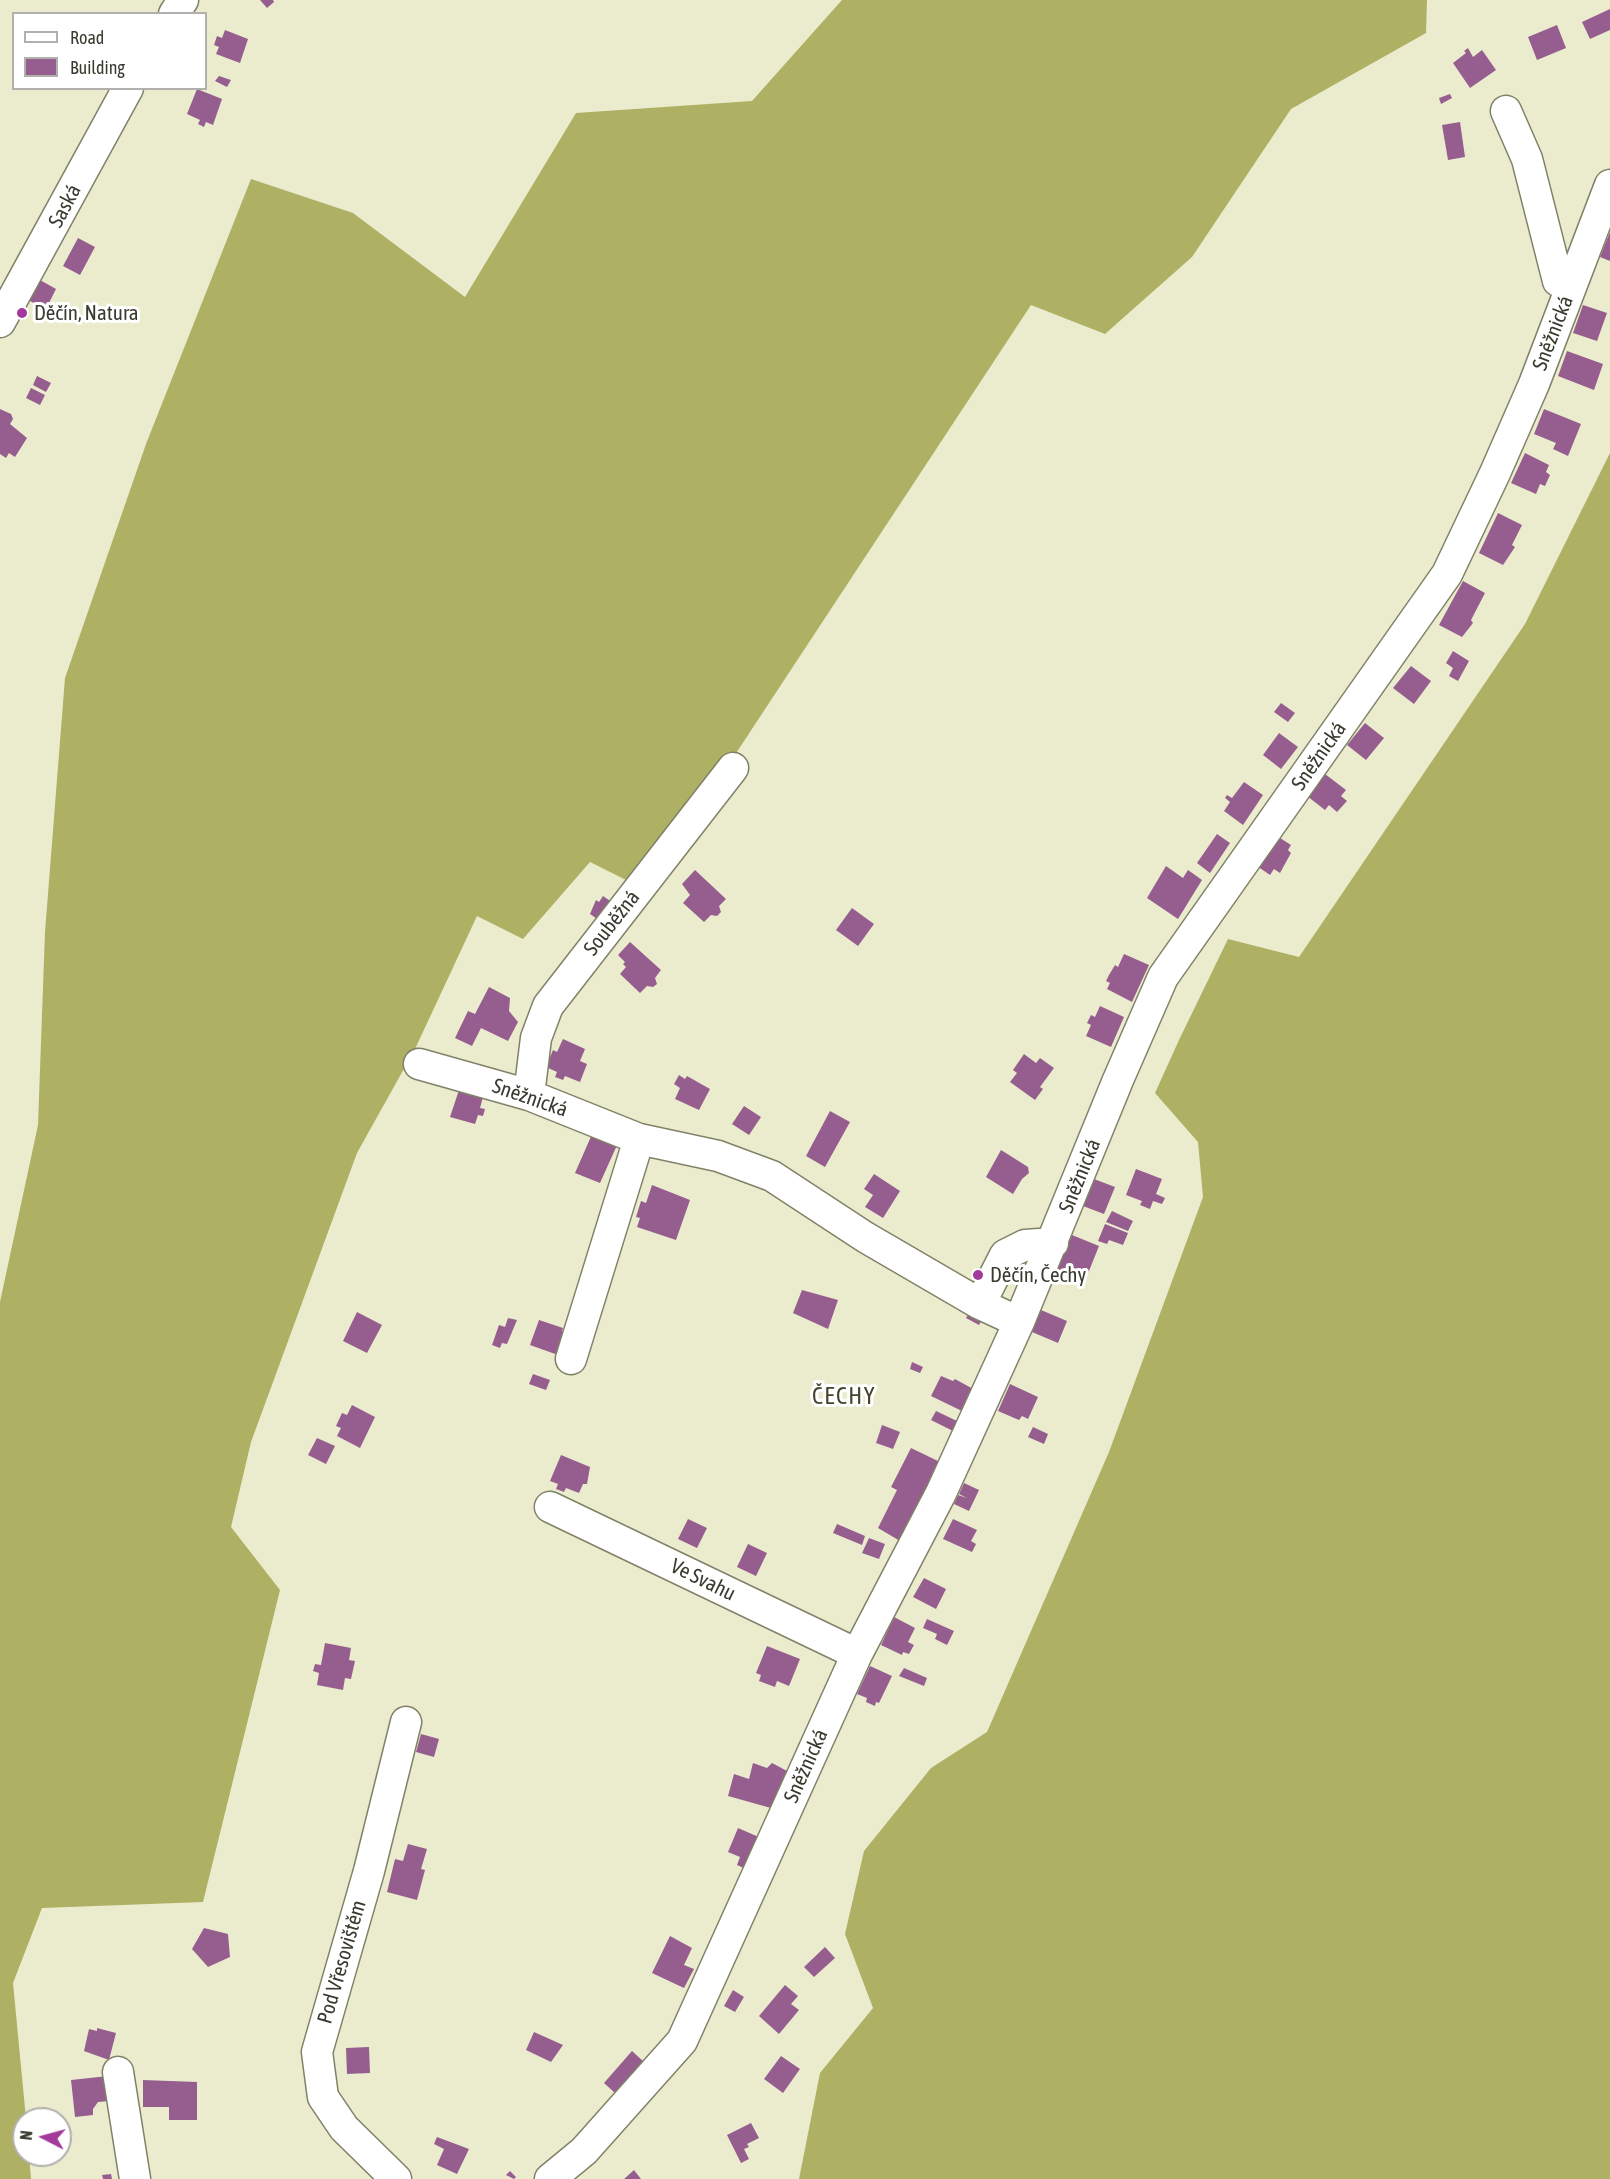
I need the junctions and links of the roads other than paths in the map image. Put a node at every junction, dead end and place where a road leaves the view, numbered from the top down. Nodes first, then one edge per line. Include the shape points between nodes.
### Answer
1 (127, 90) edge
2 (1506, 111) dead end
3 (1610, 185) edge
4 (11, 280) edge
5 (1570, 288) junction
6 (0, 322) edge
7 (733, 768) dead end
8 (419, 1064) dead end
9 (529, 1095) junction
10 (639, 1139) junction
11 (1053, 1243) junction
12 (980, 1304) junction
13 (1019, 1322) junction
14 (571, 1359) dead end
15 (550, 1507) dead end
16 (857, 1654) junction
17 (406, 1722) dead end
18 (118, 2072) dead end
19 (135, 2179) edge
20 (396, 2179) edge
21 (550, 2179) edge

1 - 4 street, Saská
2 - 5 street via 1527,159 1558,281
3 - 5 street, Sněžnická
4 - 6 street, Saská
5 - 11 street, Sněžnická via 1508,444 1447,574 1163,977
7 - 9 street, Souběžná via 548,1006 536,1038
8 - 9 street, Sněžnická
9 - 10 street, Sněžnická
10 - 12 street, Sněžnická via 718,1156 772,1176 865,1237
10 - 14 street
11 - 12 street via 1025,1245 1005,1255
11 - 13 street, Sněžnická
12 - 13 street, Sněžnická
13 - 16 street, Sněžnická via 941,1493
15 - 16 street, Ve Svahu
16 - 21 street, Sněžnická via 682,2041 584,2151
17 - 20 street, Pod Vřesovištěm via 366,1882 317,2052 323,2097 344,2128
18 - 19 street

